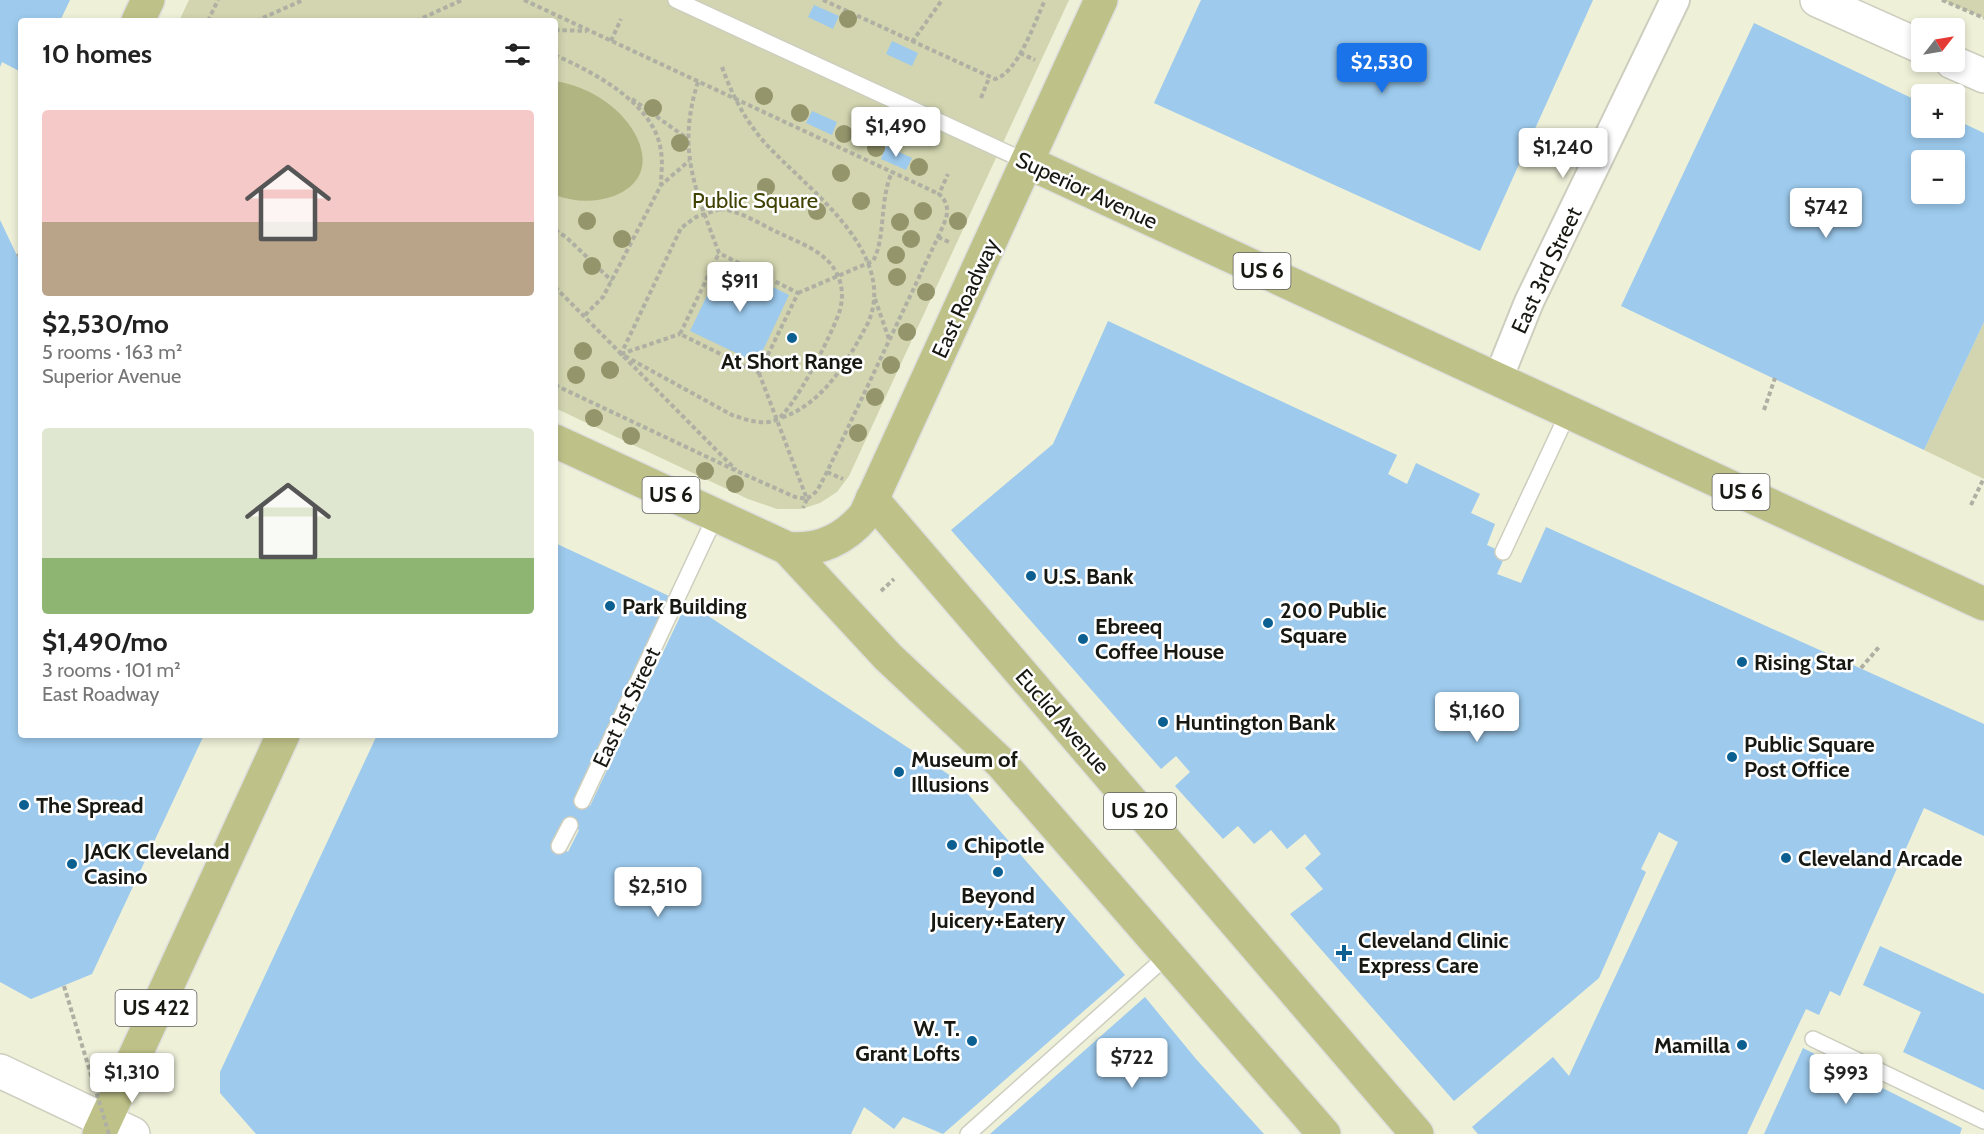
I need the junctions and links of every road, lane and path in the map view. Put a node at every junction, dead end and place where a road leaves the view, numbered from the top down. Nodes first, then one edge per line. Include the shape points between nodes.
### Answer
1 (148, 0) edge
2 (218, 0) edge
3 (303, 0) edge
4 (462, 0) edge
5 (524, 0) edge
6 (676, 0) edge
7 (823, 0) edge
8 (942, 0) edge
9 (1045, 0) edge
10 (1101, 0) edge
11 (1675, 0) edge
12 (1817, 0) edge
13 (1941, 0) edge
14 (296, 1) edge
15 (139, 18) edge
16 (209, 18) edge
17 (262, 18) edge
18 (423, 18) edge
19 (1984, 18) edge
20 (621, 19) dead end
21 (558, 30) edge
22 (590, 31) junction
23 (610, 41) junction
24 (912, 42) junction
25 (1911, 42) edge
26 (1020, 53) junction
27 (558, 56) edge
28 (1041, 62) dead end
29 (722, 67) dead end
30 (1965, 68) edge
31 (1984, 76) edge
32 (989, 78) junction
33 (698, 82) junction
34 (624, 93) junction
35 (981, 98) dead end
36 (735, 100) junction
37 (688, 139) junction
38 (689, 161) junction
39 (1027, 162) junction
40 (892, 172) junction
41 (948, 174) dead end
42 (661, 185) junction
43 (939, 194) junction
44 (704, 213) junction
45 (558, 232) edge
46 (938, 237) junction
47 (956, 245) dead end
48 (719, 253) junction
49 (869, 263) junction
50 (838, 276) junction
51 (612, 280) junction
52 (558, 291) edge
53 (798, 293) junction
54 (875, 299) junction
55 (585, 315) junction
56 (680, 334) junction
57 (889, 340) junction
58 (621, 354) junction
59 (759, 373) junction
60 (1775, 378) dead end
61 (1498, 380) junction
62 (558, 385) edge
63 (1764, 410) dead end
64 (1568, 412) junction
65 (777, 420) junction
66 (558, 442) edge
67 (739, 472) junction
68 (827, 472) junction
69 (1984, 477) edge
70 (859, 490) junction
71 (807, 499) junction
72 (1971, 505) dead end
73 (803, 508) dead end
74 (716, 515) junction
75 (787, 548) junction
76 (1503, 552) dead end
77 (897, 577) dead end
78 (881, 591) dead end
79 (1984, 604) edge
80 (1879, 647) dead end
81 (1861, 668) dead end
82 (282, 738) edge
83 (582, 801) dead end
84 (570, 825) dead end
85 (560, 846) dead end
86 (1168, 955) junction
87 (64, 986) dead end
88 (1813, 1039) dead end
89 (0, 1071) edge
90 (1984, 1121) edge
91 (112, 1130) edge
92 (968, 1134) edge
93 (1324, 1134) edge
94 (1417, 1134) edge

1 - 15 main road
2 - 16 path
3 - 14 path
4 - 18 path
5 - 22 path
6 - 39 lane, Superior Avenue
7 - 24 path
8 - 24 path
9 - 26 path
10 - 39 main road, East Roadway / US 6
11 - 61 street, East 3rd Street via 1529,302
12 - 25 street
13 - 19 path
14 - 17 path
20 - 23 path
21 - 22 path
22 - 23 path
23 - 33 path
24 - 32 path
26 - 28 path
26 - 32 path via 1008,74
27 - 34 path
29 - 36 path
30 - 31 street
32 - 35 path
33 - 36 path
33 - 37 path via 690,106
34 - 37 path
34 - 42 path via 652,126 661,150
36 - 40 path
36 - 49 path via 764,142 851,232
37 - 38 path
38 - 42 path
38 - 44 path
39 - 61 main road, Superior Avenue / US 6
39 - 70 main road, East Roadway / US 6
40 - 43 path
40 - 49 path via 882,208 878,250
41 - 43 path
42 - 51 path
43 - 46 path via 948,210
44 - 48 path
44 - 50 path via 720,209 739,213 815,251
44 - 58 path via 688,222 676,236
45 - 51 path
46 - 47 path
46 - 57 path
48 - 53 path
48 - 56 path
49 - 50 path
49 - 54 path
50 - 53 path
50 - 65 path via 842,292 837,317 798,395
51 - 55 path via 600,301
52 - 55 path
53 - 59 path
54 - 57 path
54 - 65 path via 863,331 824,391 808,406
55 - 58 path
56 - 58 path
56 - 59 path
57 - 68 path
58 - 65 path via 732,414 761,422
58 - 67 path
59 - 65 path
60 - 63 path
61 - 64 main road, US 6
62 - 67 path
64 - 76 lane
64 - 79 main road, US 6
65 - 71 path
66 - 74 main road, US 6
67 - 71 path
68 - 70 path
68 - 71 path via 817,491
69 - 72 path
70 - 75 main road, East Roadway / US 6 via 866,515 844,537 814,548
70 - 94 main road, Euclid Avenue / US 20
71 - 73 path
74 - 75 main road, US 6
74 - 83 lane, East 1st Street
75 - 86 main road via 888,657 1001,763
77 - 78 path
80 - 81 path
82 - 91 main road, US 422
84 - 85 lane
86 - 92 lane
86 - 93 main road
87 - 91 path, bridge
88 - 90 lane
89 - 91 street

